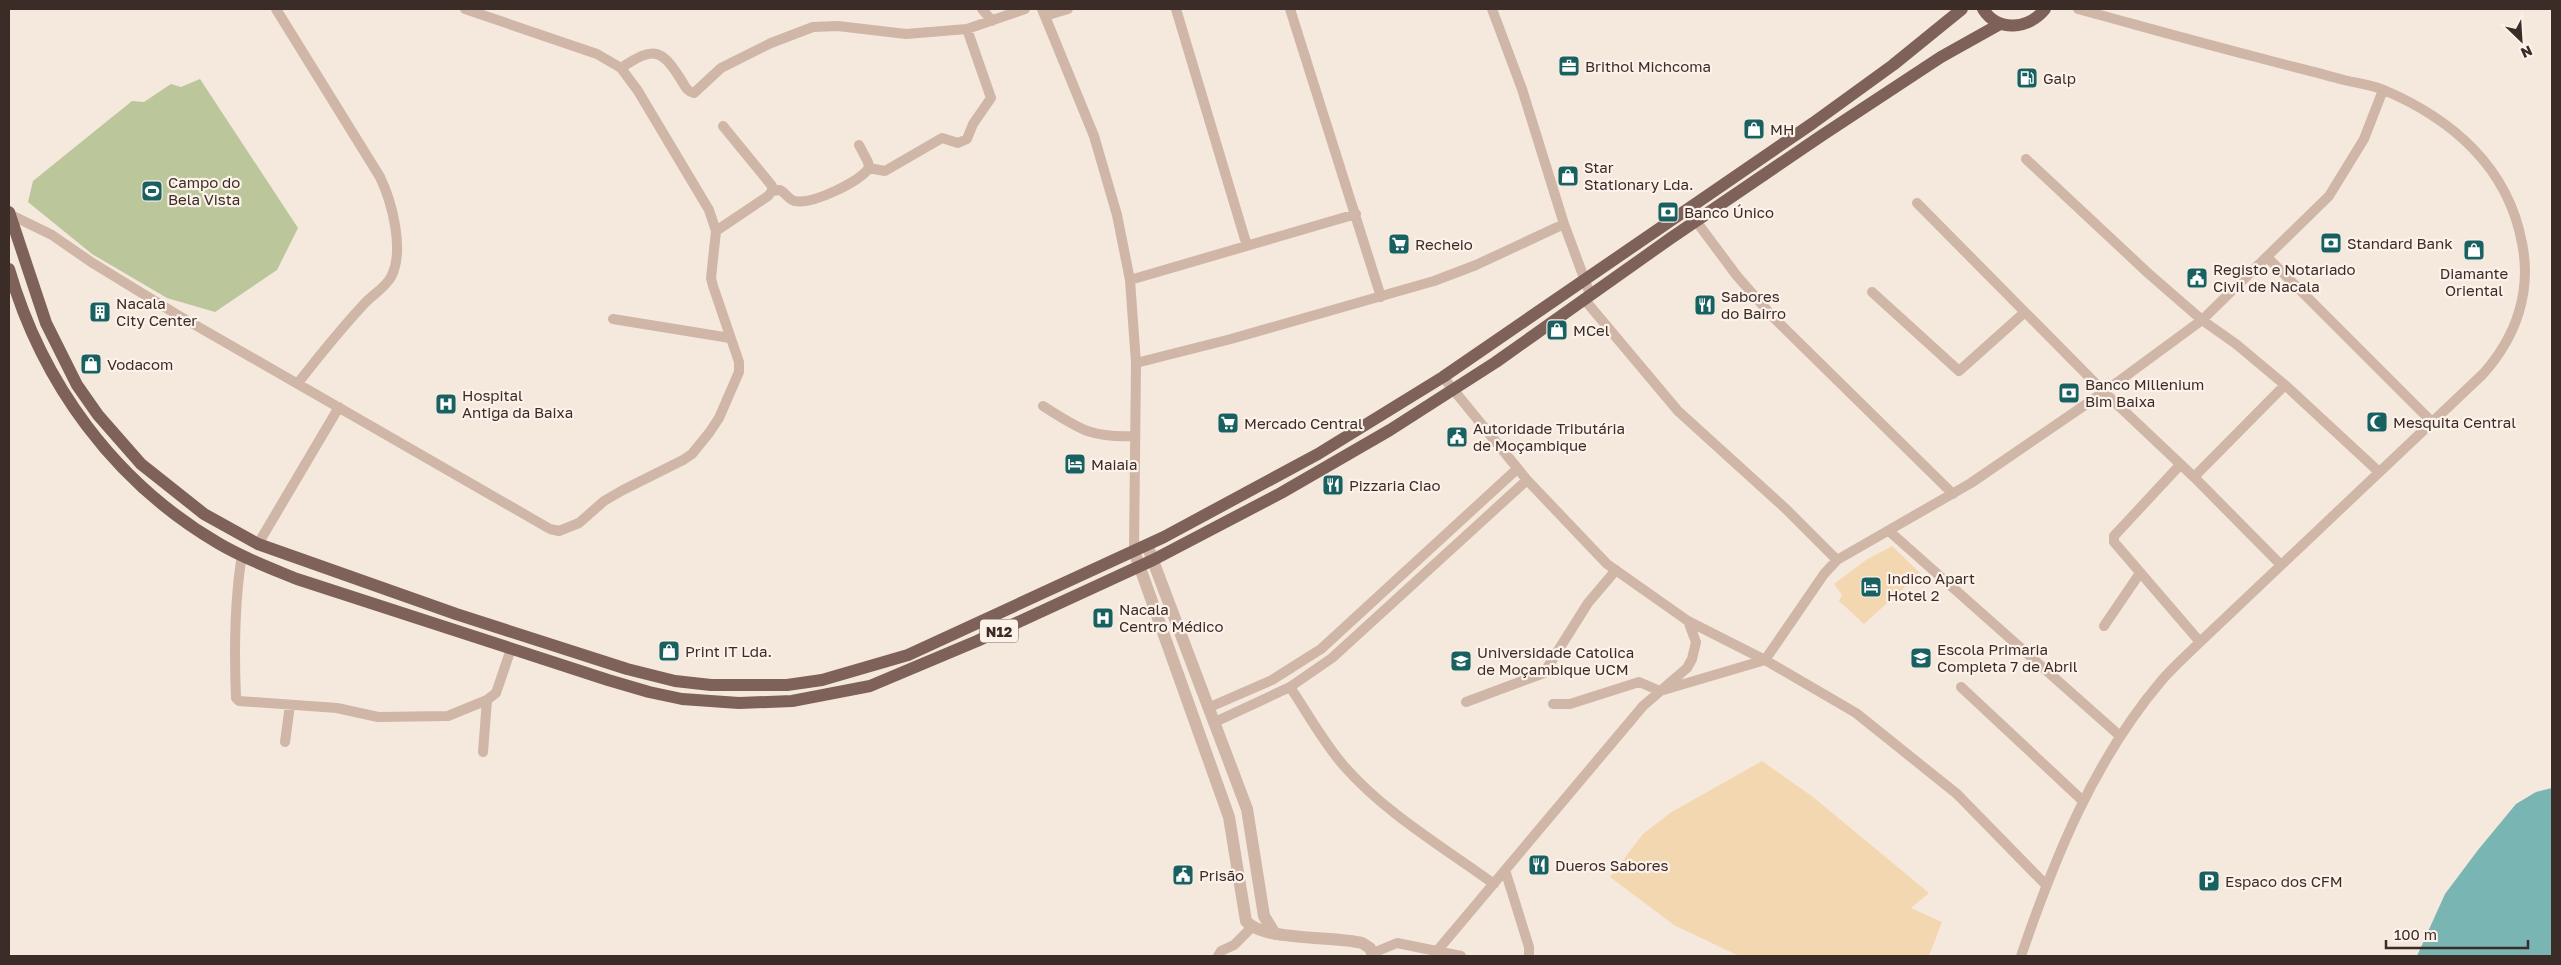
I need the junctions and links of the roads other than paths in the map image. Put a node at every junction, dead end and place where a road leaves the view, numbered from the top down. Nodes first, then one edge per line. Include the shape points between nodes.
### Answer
1 (276, 9) edge
2 (465, 9) edge
3 (982, 9) edge
4 (1024, 9) edge
5 (1068, 9) edge
6 (1176, 9) edge
7 (1290, 9) edge
8 (1492, 9) edge
9 (1962, 9) edge
10 (1983, 9) edge
11 (2044, 9) edge
12 (2078, 9) edge
13 (1044, 13) edge
14 (992, 21) junction
15 (2000, 24) junction
16 (967, 29) junction
17 (621, 68) junction
18 (2383, 90) junction
19 (1813, 123) junction
20 (723, 126) dead end
21 (1821, 136) junction
22 (859, 145) dead end
23 (2026, 159) dead end
24 (869, 168) junction
25 (772, 191) junction
26 (1917, 203) dead end
27 (9, 214) edge
28 (1356, 214) junction
29 (1696, 221) junction
30 (1564, 224) junction
31 (716, 231) junction
32 (1247, 246) junction
33 (2268, 258) junction
34 (9, 269) edge
35 (1583, 279) junction
36 (1130, 280) junction
37 (1872, 292) dead end
38 (1381, 297) junction
39 (1587, 297) junction
40 (2025, 312) junction
41 (613, 319) dead end
42 (2202, 320) junction
43 (730, 338) junction
44 (1136, 363) junction
45 (1443, 377) junction
46 (298, 383) junction
47 (2286, 385) junction
48 (1453, 391) junction
49 (2104, 392) junction
50 (1043, 406) dead end
51 (339, 407) junction
52 (2432, 423) junction
53 (1135, 436) junction
54 (2180, 464) junction
55 (1517, 469) junction
56 (2378, 471) junction
57 (2194, 477) junction
58 (1526, 480) junction
59 (1953, 494) junction
60 (1134, 524) junction
61 (1889, 531) junction
62 (258, 544) junction
63 (1147, 545) junction
64 (1134, 551) junction
65 (242, 555) junction
66 (1153, 560) junction
67 (1838, 560) junction
68 (2281, 565) junction
69 (1139, 566) junction
70 (1616, 570) junction
71 (2140, 573) junction
72 (1688, 621) junction
73 (2104, 626) dead end
74 (2200, 642) junction
75 (511, 649) junction
76 (1764, 660) junction
77 (1290, 687) junction
78 (1961, 687) dead end
79 (1660, 691) junction
80 (487, 700) junction
81 (1466, 702) dead end
82 (1553, 704) dead end
83 (290, 705) junction
84 (1210, 707) junction
85 (1215, 722) junction
86 (2120, 736) junction
87 (285, 742) dead end
88 (483, 752) dead end
89 (2083, 802) junction
90 (1506, 870) junction
91 (1494, 884) junction
92 (2046, 885) junction
93 (1251, 928) junction
94 (1275, 934) junction
95 (1437, 951) junction
96 (1373, 955) edge
97 (1218, 956) edge
98 (1460, 956) edge
99 (1532, 956) edge
100 (2022, 956) edge

1 - 46 street via 380,177 386,190 397,244 392,276 363,304
2 - 17 street via 597,54
3 - 14 street
4 - 14 street
5 - 13 street
6 - 32 street
7 - 28 street
8 - 30 street via 1522,89
9 - 19 main road, N12 via 1893,65
10 - 15 main road
11 - 15 main road via 2024,24
12 - 18 street
13 - 36 street via 1094,136 1117,215
14 - 16 street
15 - 21 main road, N12 via 1941,57
16 - 17 street via 906,34 838,26 814,27 728,64 694,93 685,87 662,56 653,52 638,56
16 - 24 street via 991,98 972,124 967,139 958,143 942,138 885,170
17 - 31 street via 700,195
18 - 33 street via 2364,138 2338,184
18 - 52 street via 2437,117 2471,144 2486,161 2508,196 2525,255 2524,295 2509,340 2483,374
19 - 21 main road
19 - 35 main road, N12
20 - 25 street via 772,186
21 - 29 main road, N12
22 - 24 street
23 - 42 street
24 - 25 street via 830,194 794,201 780,190
25 - 31 street
26 - 40 street
27 - 46 street via 52,235 176,314
27 - 62 main road, N12 via 46,323 77,385 98,415 141,464 170,490 204,514
28 - 32 street
28 - 38 street
29 - 39 main road, N12
29 - 59 street via 1773,317
30 - 35 street
30 - 38 street via 1476,265
31 - 43 street via 711,278
32 - 36 street
33 - 42 street
33 - 52 street
34 - 65 main road, N12 via 38,349 59,387 93,436 154,497 218,543
35 - 39 street
35 - 45 main road, N12
36 - 44 street
37 - 40 street via 1959,371
38 - 44 street
39 - 48 main road, N12
39 - 67 street via 1678,411
40 - 49 street
41 - 43 street
42 - 47 street
42 - 49 street
43 - 51 street via 739,362 737,381 719,418 692,454 622,490 578,523 559,531 550,529
44 - 53 street
45 - 48 street
45 - 63 main road, N12 via 1272,480
46 - 51 street
47 - 56 street
47 - 57 street
48 - 55 street
48 - 66 main road, N12 via 1281,493
49 - 54 street
49 - 59 street
50 - 53 street via 1090,434 1111,438
51 - 62 street
52 - 56 street
53 - 60 street
54 - 57 street
54 - 71 street via 2114,536 2116,546
55 - 58 street
55 - 84 street via 1321,649 1272,680
56 - 68 street
57 - 68 street
58 - 70 street
58 - 77 street via 1332,658
59 - 61 street
60 - 63 street
60 - 64 street
61 - 67 street
61 - 86 street
62 - 64 main road, N12 via 456,614 627,669 675,681 751,686 822,680 908,655
63 - 64 main road, N12
63 - 66 street
64 - 69 street
65 - 75 main road, N12 via 297,579
65 - 83 street via 234,630 236,698 239,701
66 - 69 main road, N12
66 - 84 street
67 - 76 street via 1824,574
68 - 74 street
69 - 75 main road, N12 via 893,678 814,698 738,703 682,699 649,692
69 - 93 street via 1229,817 1244,916
70 - 72 street
70 - 81 street via 1588,603 1544,673
71 - 73 street
71 - 74 street
72 - 76 street
72 - 79 street via 1696,642 1692,659 1679,676
74 - 86 street via 2164,678
75 - 80 street via 496,693
76 - 79 street
76 - 92 street via 1856,713 1957,794
77 - 85 street
77 - 91 street via 1343,765 1362,785
78 - 89 street
79 - 82 street via 1639,682 1570,704
79 - 90 street via 1643,706
80 - 83 street via 439,716 378,717 337,708
80 - 88 street
83 - 87 street
84 - 85 street
85 - 94 street via 1246,809 1264,916
86 - 89 street
89 - 92 street
90 - 91 street
90 - 99 street
91 - 95 street
92 - 100 street
93 - 94 street
93 - 97 street
94 - 96 street via 1358,942 1366,945
95 - 96 street via 1397,943
95 - 98 street

